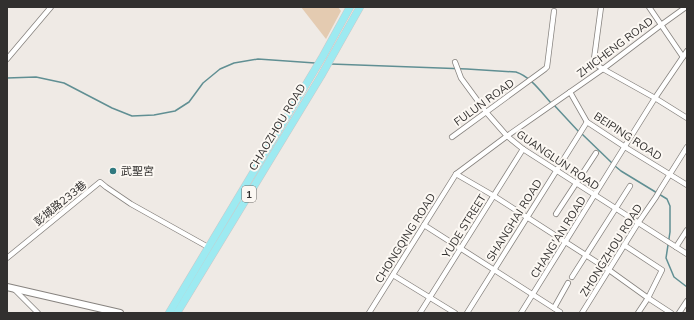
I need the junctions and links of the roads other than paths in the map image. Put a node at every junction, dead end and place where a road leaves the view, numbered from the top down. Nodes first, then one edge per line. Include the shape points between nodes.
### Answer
1 (52, 7) edge
2 (350, 7) edge
3 (360, 7) edge
4 (601, 7) edge
5 (649, 7) edge
6 (686, 7) edge
7 (554, 11) dead end
8 (661, 25) junction
9 (687, 51) edge
10 (683, 57) junction
11 (7, 59) edge
12 (456, 64) dead end
13 (603, 69) junction
14 (570, 92) junction
15 (655, 98) junction
16 (486, 112) junction
17 (687, 118) edge
18 (587, 122) junction
19 (507, 136) junction
20 (452, 137) dead end
21 (625, 147) junction
22 (687, 147) edge
23 (523, 149) junction
24 (596, 153) dead end
25 (557, 170) junction
26 (456, 174) junction
27 (670, 174) junction
28 (576, 182) junction
29 (687, 185) edge
30 (630, 186) dead end
31 (594, 195) junction
32 (494, 196) junction
33 (616, 208) junction
34 (556, 214) dead end
35 (527, 217) junction
36 (638, 223) junction
37 (424, 224) junction
38 (687, 230) edge
39 (565, 242) junction
40 (624, 245) junction
41 (675, 246) junction
42 (208, 247) junction
43 (461, 248) junction
44 (687, 254) edge
45 (586, 255) junction
46 (7, 258) edge
47 (494, 269) junction
48 (609, 270) junction
49 (393, 275) junction
50 (572, 277) dead end
51 (568, 283) dead end
52 (7, 287) edge
53 (14, 289) junction
54 (533, 294) junction
55 (430, 297) junction
56 (648, 298) junction
57 (687, 301) edge
58 (554, 308) junction
59 (560, 312) dead end
60 (38, 313) edge
61 (120, 313) edge
62 (169, 313) edge
63 (177, 313) edge
64 (369, 313) edge
65 (420, 313) edge
66 (455, 313) edge
67 (467, 313) edge
68 (522, 313) edge
69 (582, 313) edge
70 (638, 313) edge
71 (671, 313) edge
72 (679, 313) edge

1 - 11 street
2 - 42 main road, CHAOZHOU ROAD / 1
3 - 63 main road, CHAOZHOU ROAD / 1
4 - 13 street via 594,58 597,65
5 - 8 street
6 - 8 street, ZHICHENG ROAD
7 - 16 street, FULUN ROAD via 546,69
8 - 10 street
8 - 13 street, ZHICHENG ROAD
9 - 10 street, CHANG'AN ROAD
10 - 15 street, CHANG'AN ROAD
12 - 16 street, GUANGLUN ROAD via 460,76
13 - 14 street, ZHICHENG ROAD
13 - 15 street
14 - 18 street, BEIPING ROAD
14 - 19 street, ZHICHENG ROAD
15 - 17 street
15 - 21 street, CHANG'AN ROAD
16 - 19 street, GUANGLUN ROAD
16 - 20 street, FULUN ROAD
18 - 21 street, BEIPING ROAD
18 - 25 street, SHANGHAI ROAD
19 - 23 street, GUANGLUN ROAD
19 - 26 street
21 - 27 street, BEIPING ROAD
21 - 31 street, CHANG'AN ROAD
22 - 27 street
23 - 25 street, GUANGLUN ROAD
23 - 32 street, YUDE STREET
24 - 28 street
25 - 28 street, GUANGLUN ROAD
25 - 35 street, SHANGHAI ROAD
26 - 32 street
26 - 37 street, CHONGQING ROAD
27 - 29 street, BEIPING ROAD
27 - 36 street, ZHONGZHOU ROAD
28 - 31 street, GUANGLUN ROAD
28 - 34 street
30 - 33 street
31 - 33 street, GUANGLUN ROAD
31 - 39 street, CHANG'AN ROAD
32 - 35 street
32 - 43 street, YUDE STREET
33 - 36 street, GUANGLUN ROAD
33 - 45 street
35 - 39 street
35 - 47 street, SHANGHAI ROAD
36 - 40 street, ZHONGZHOU ROAD
36 - 41 street, GUANGLUN ROAD
37 - 43 street
37 - 49 street, CHONGQING ROAD
38 - 41 street
39 - 45 street
39 - 54 street, CHANG'AN ROAD
40 - 48 street, ZHONGZHOU ROAD
40 - 56 street via 662,270
41 - 44 street
42 - 46 street, 彭城路233巷 via 132,204 100,182
42 - 62 main road, CHAOZHOU ROAD / 1
43 - 47 street
43 - 55 street, YUDE STREET
45 - 48 street
45 - 50 street
47 - 54 street
47 - 67 street, SHANGHAI ROAD
48 - 56 street
48 - 69 street, ZHONGZHOU ROAD
49 - 55 street
49 - 64 street, CHONGQING ROAD
51 - 58 street
52 - 53 street
53 - 60 street
53 - 61 street
54 - 58 street
54 - 68 street, CHANG'AN ROAD
55 - 65 street, YUDE STREET
55 - 66 street
56 - 70 street
56 - 71 street
57 - 72 street
58 - 59 street

